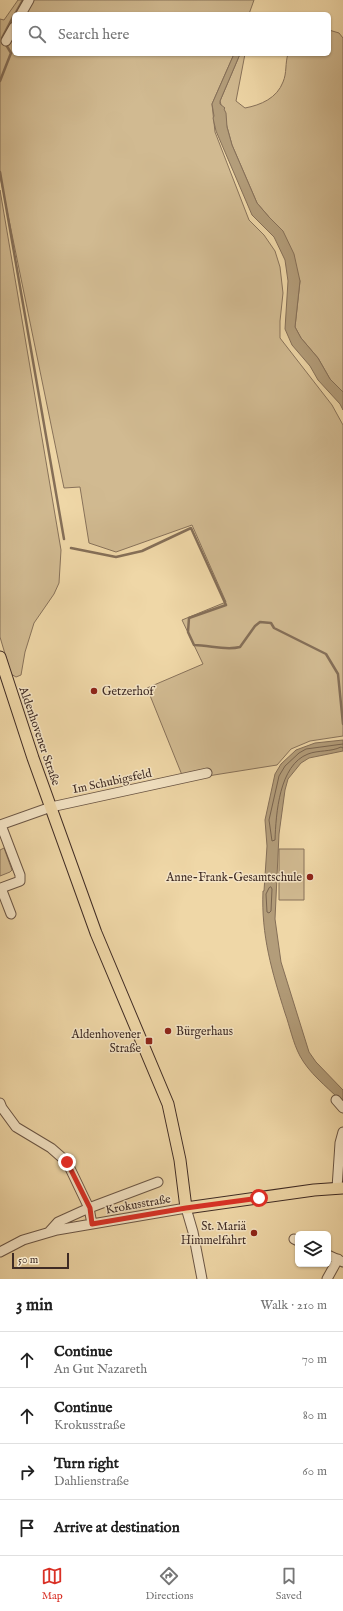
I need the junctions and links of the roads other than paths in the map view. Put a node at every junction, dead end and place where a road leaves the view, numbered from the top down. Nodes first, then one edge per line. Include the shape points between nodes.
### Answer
1 (29, 0) edge
2 (22, 12) edge
3 (12, 30) edge
4 (6, 41) dead end
5 (0, 657) edge
6 (207, 773) dead end
7 (51, 807) junction
8 (0, 825) edge
9 (11, 914) dead end
10 (336, 1100) dead end
11 (0, 1102) edge
12 (343, 1108) edge
13 (343, 1132) edge
14 (158, 1182) dead end
15 (340, 1188) edge
16 (90, 1208) junction
17 (186, 1208) junction
18 (92, 1224) junction
19 (48, 1233) junction
20 (0, 1252) edge
21 (331, 1256) edge
22 (340, 1261) edge
23 (202, 1279) edge
24 (327, 1279) edge

1 - 2 street
3 - 4 street
5 - 7 main road, Aldenhovener Straße
6 - 7 street, Im Schubigsfeld
7 - 8 street, Im Schubigsfeld
7 - 17 main road, Aldenhovener Straße via 96,933 168,1104 180,1160
8 - 9 street, Im Schubigsfeld via 20,875 20,881 1,888
10 - 12 street
11 - 16 street via 16,1127 52,1148 67,1162
13 - 15 street via 340,1143
14 - 16 street, Krokusstraße
15 - 17 main road
16 - 18 street
16 - 19 street, Krokusstraße via 58,1222
17 - 18 street, Krokusstraße
17 - 23 street
18 - 19 street, Krokusstraße
19 - 20 street, Krokusstraße via 23,1240
21 - 22 street
22 - 24 street

